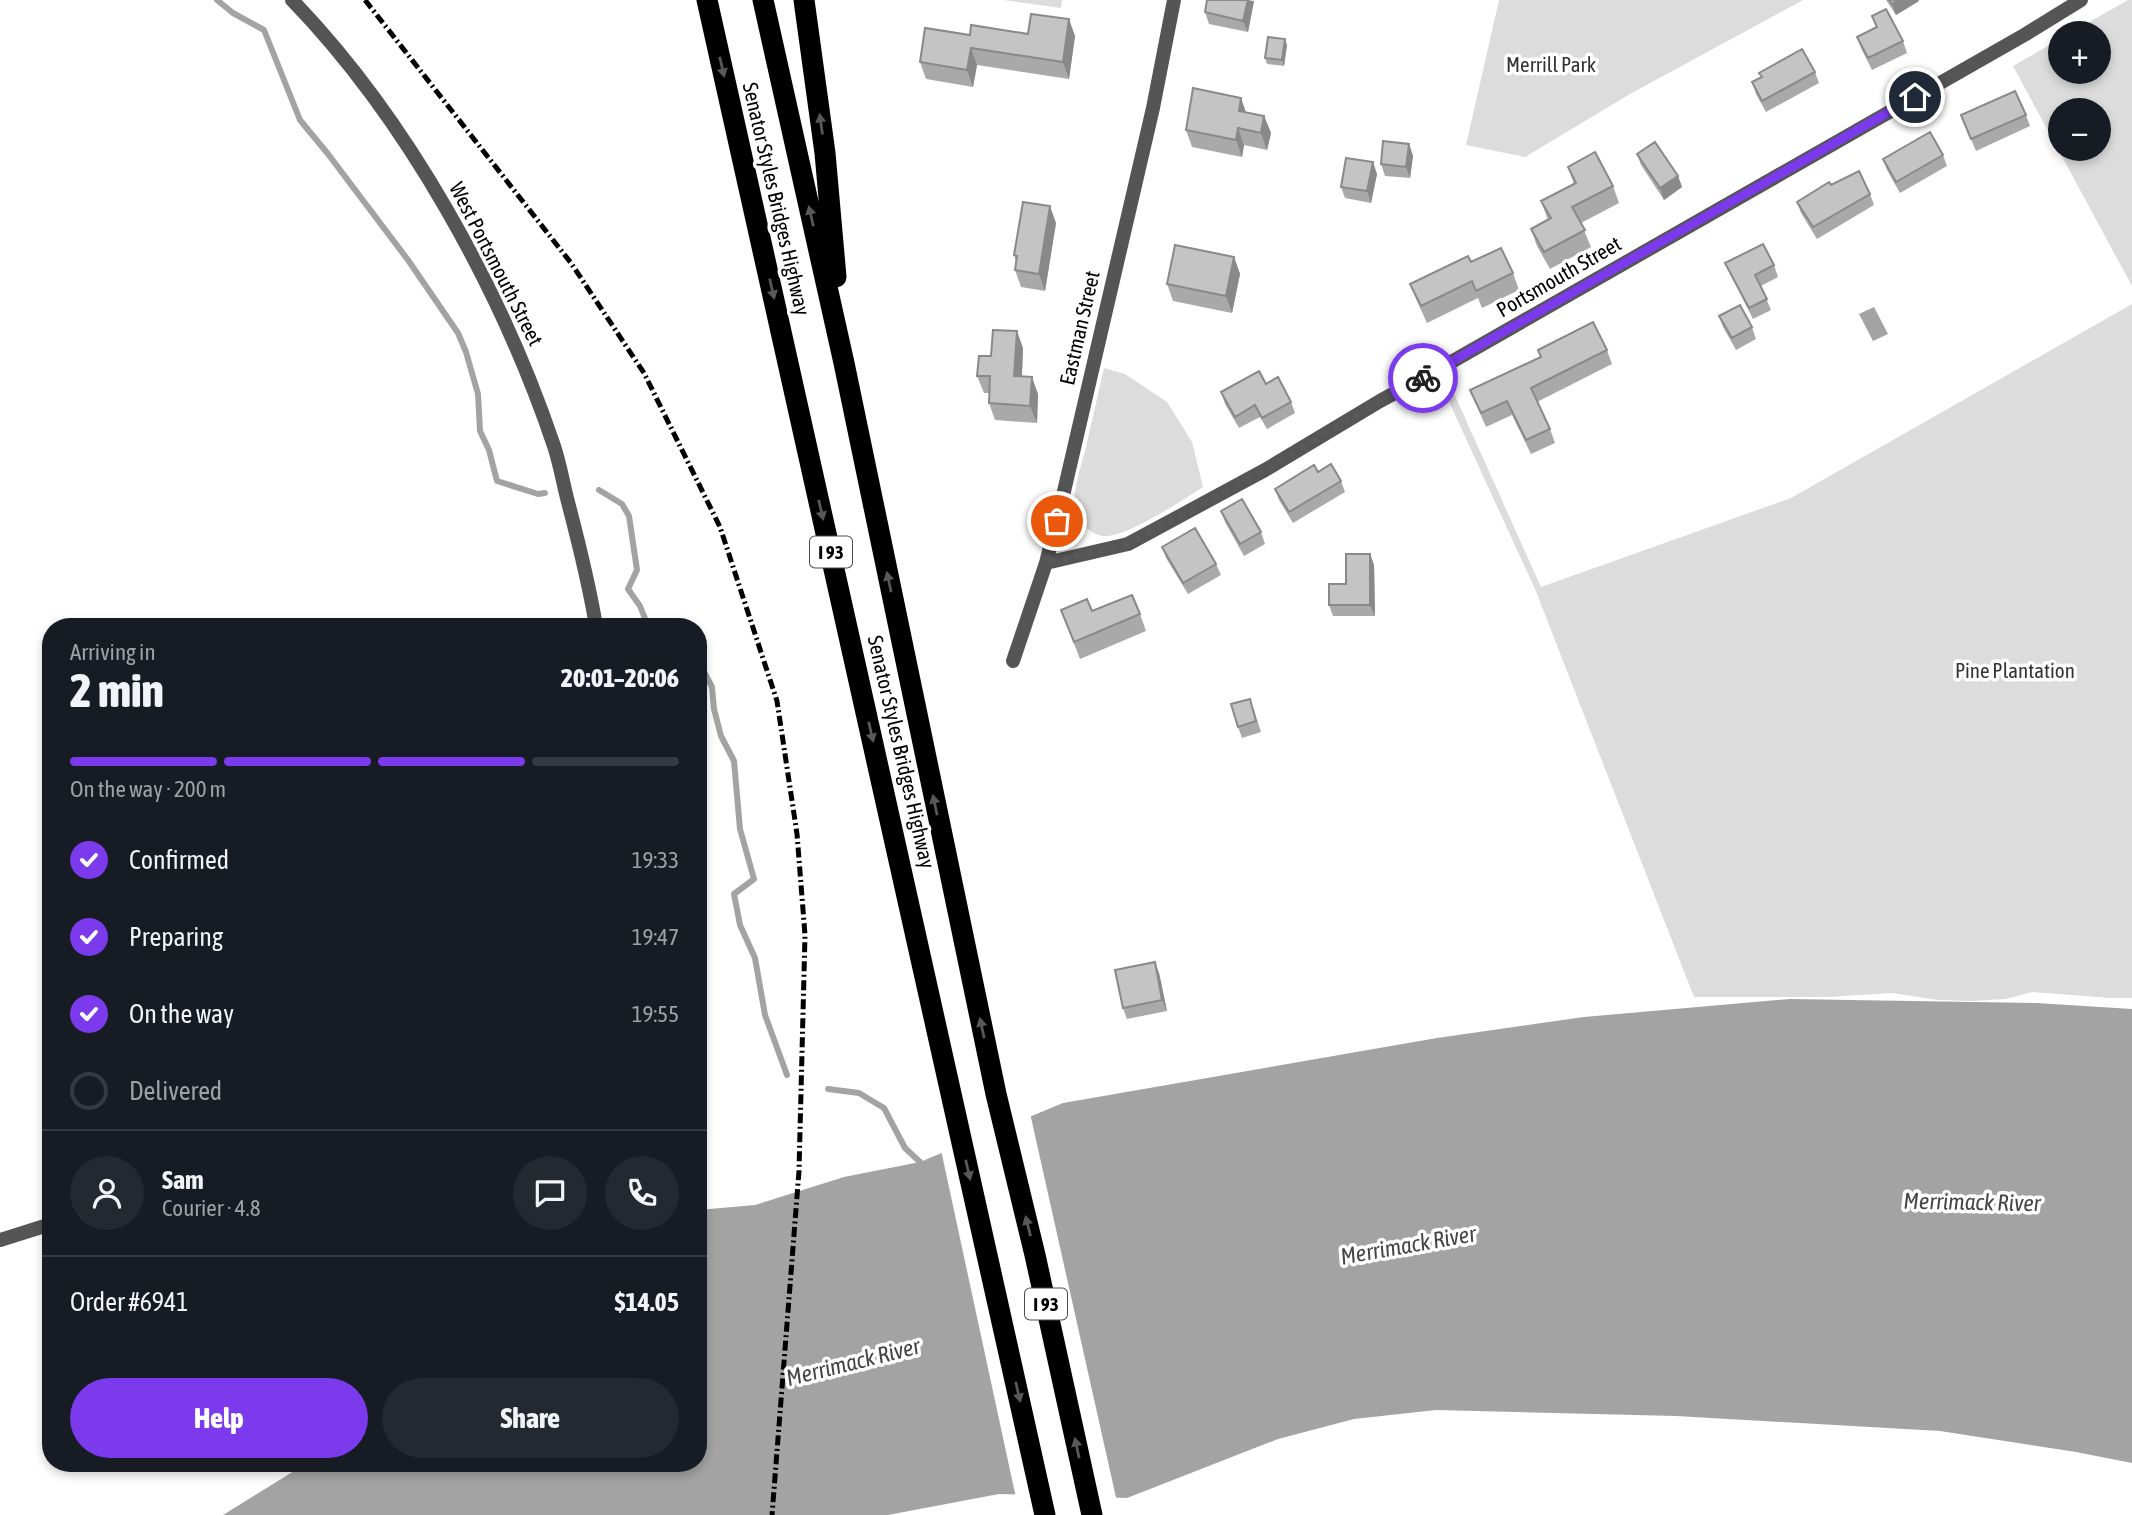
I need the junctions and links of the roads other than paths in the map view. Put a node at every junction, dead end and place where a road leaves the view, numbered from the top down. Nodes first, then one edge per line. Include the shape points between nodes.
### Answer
1 (292, 0) edge
2 (707, 0) edge
3 (764, 0) edge
4 (804, 0) edge
5 (1174, 0) edge
6 (2081, 0) edge
7 (844, 363) junction
8 (1046, 563) junction
9 (594, 618) edge
10 (1013, 661) dead end
11 (42, 1227) edge
12 (0, 1240) edge
13 (1045, 1515) edge
14 (1092, 1515) edge

1 - 9 street, West Portsmouth Street via 356,75 409,148 477,263 524,364 554,448
2 -> 13 highway, Senator Styles Bridges Highway / I 93
7 -> 3 highway, I 93
7 -> 4 highway via 825,153
5 - 8 street, Eastman Street
6 - 8 street, Portsmouth Street via 1265,470 1128,544
14 -> 7 highway, I 93 via 996,1094
8 - 10 street, Eastman Street
11 - 12 street

